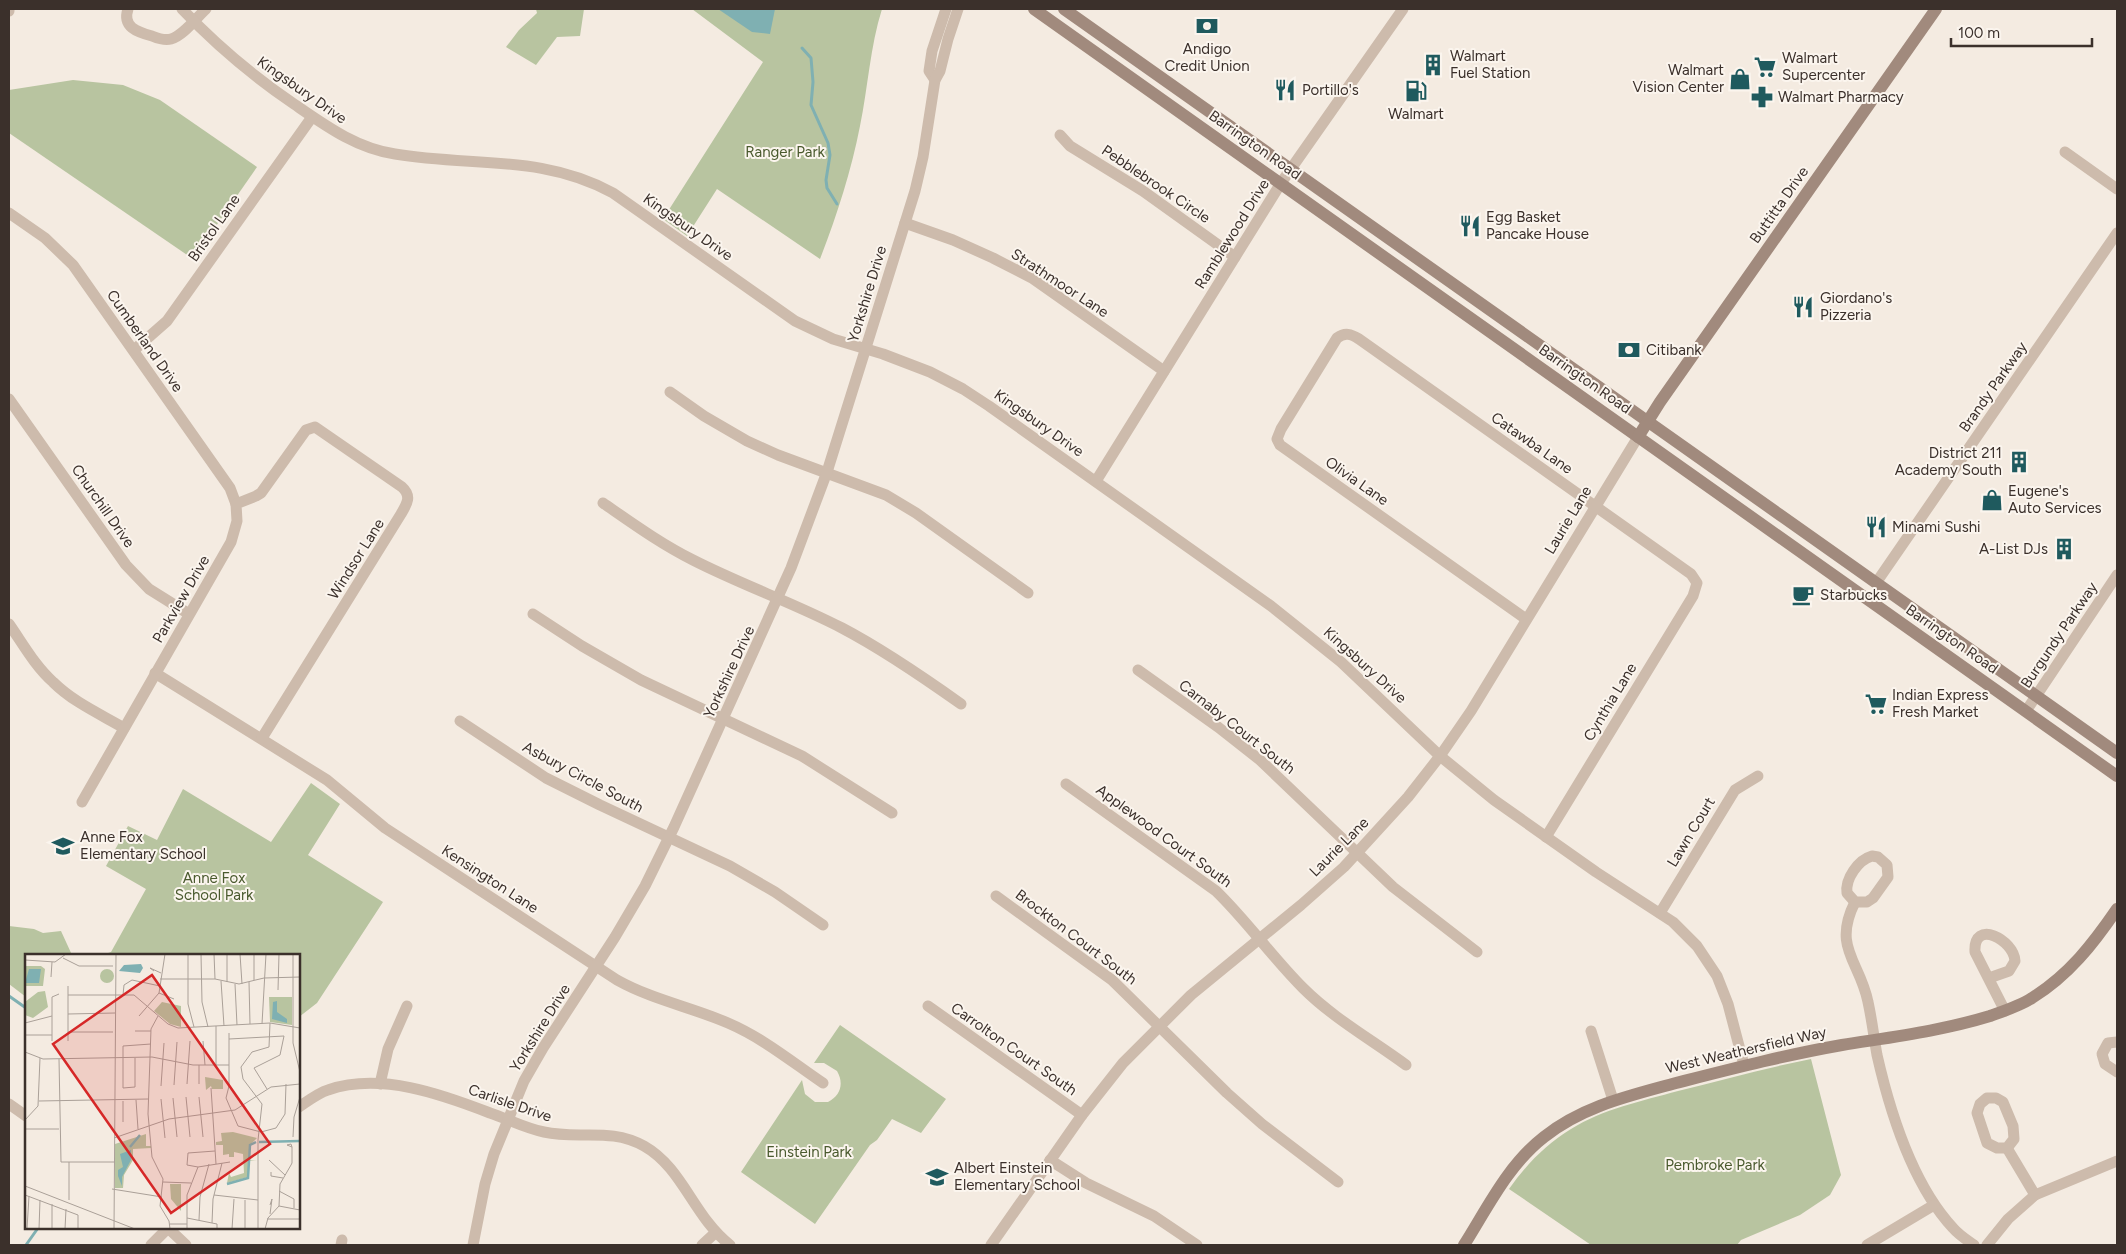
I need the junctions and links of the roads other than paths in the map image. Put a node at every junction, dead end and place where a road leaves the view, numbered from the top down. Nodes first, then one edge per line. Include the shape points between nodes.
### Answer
1 (128, 9) edge
2 (182, 9) edge
3 (206, 9) edge
4 (946, 9) edge
5 (958, 9) edge
6 (1034, 9) edge
7 (1064, 9) edge
8 (1403, 9) edge
9 (1936, 9) edge
10 (193, 21) junction
11 (935, 80) junction
12 (312, 117) junction
13 (1060, 135) dead end
14 (2065, 152) dead end
15 (1291, 169) junction
16 (1281, 183) junction
17 (2117, 189) edge
18 (9, 212) edge
19 (905, 223) junction
20 (2117, 233) edge
21 (1235, 256) junction
22 (1346, 334) joint
23 (866, 349) junction
24 (134, 350) junction
25 (1164, 371) junction
26 (670, 392) dead end
27 (9, 399) edge
28 (1648, 421) junction
29 (1638, 436) junction
30 (827, 472) junction
31 (1096, 481) junction
32 (603, 503) dead end
33 (236, 504) junction
34 (1595, 506) junction
35 (2117, 575) edge
36 (1697, 583) joint
37 (1876, 583) junction
38 (1028, 593) dead end
39 (779, 598) junction
40 (189, 614) junction
41 (533, 614) dead end
42 (1526, 619) junction
43 (9, 624) edge
44 (1138, 670) dead end
45 (155, 674) junction
46 (2037, 696) junction
47 (962, 704) dead end
48 (2026, 711) junction
49 (724, 719) junction
50 (460, 721) dead end
51 (124, 728) junction
52 (262, 738) junction
53 (2117, 753) edge
54 (1440, 756) junction
55 (1758, 776) dead end
56 (2117, 776) edge
57 (1066, 784) dead end
58 (82, 802) dead end
59 (892, 813) dead end
60 (669, 837) junction
61 (1546, 837) junction
62 (1357, 854) junction
63 (996, 896) dead end
64 (1855, 902) dead end
65 (2117, 909) edge
66 (1660, 913) junction
67 (823, 925) dead end
68 (1260, 939) junction
69 (1477, 952) dead end
70 (596, 967) junction
71 (1989, 978) dead end
72 (407, 1006) dead end
73 (928, 1006) dead end
74 (2005, 1011) junction
75 (1159, 1024) junction
76 (1591, 1031) dead end
77 (1875, 1040) junction
78 (2117, 1042) edge
79 (1406, 1065) dead end
80 (1744, 1065) junction
81 (2117, 1072) edge
82 (823, 1083) dead end
83 (380, 1084) junction
84 (1614, 1100) junction
85 (9, 1104) edge
86 (300, 1106) edge
87 (25, 1115) edge
88 (1082, 1115) junction
89 (507, 1119) junction
90 (2007, 1148) dead end
91 (1050, 1160) junction
92 (2117, 1161) edge
93 (1338, 1182) dead end
94 (2035, 1195) junction
95 (1934, 1205) junction
96 (167, 1229) edge
97 (169, 1229) edge
98 (716, 1232) junction
99 (151, 1245) edge
100 (186, 1245) edge
101 (474, 1245) edge
102 (702, 1245) edge
103 (730, 1245) edge
104 (991, 1245) edge
105 (1197, 1245) edge
106 (1464, 1245) edge
107 (1868, 1245) edge
108 (1974, 1245) edge
109 (1987, 1245) edge

1 - 10 street via 130,27 162,39 178,35
2 - 10 street, Kingsbury Drive
3 - 10 street
4 - 11 street, Yorkshire Drive via 932,51 929,71
5 - 11 street, Yorkshire Drive
6 - 16 main road, Barrington Road
7 - 15 main road, Barrington Road
8 - 15 street, Ramblewood Drive
9 - 28 main road, Buttitta Drive
10 - 12 street, Kingsbury Drive via 245,69
11 - 19 street, Yorkshire Drive via 924,157
12 - 23 street, Kingsbury Drive via 354,142 388,153 528,165 585,179 613,192 795,321
12 - 24 street, Bristol Lane via 177,308 160,329
13 - 21 street, Pebblebrook Circle via 1070,146 1143,191
14 - 17 street
15 - 16 street, Ramblewood Drive
15 - 28 main road, Barrington Road
16 - 21 street, Ramblewood Drive
16 - 29 main road, Barrington Road
18 - 24 street, Cumberland Drive via 66,256
19 - 23 street, Yorkshire Drive
19 - 25 street, Strathmoor Lane via 961,243 1032,278
20 - 37 street, Brandy Parkway
21 - 25 street, Ramblewood Drive
22 - 34 street, Catawba Lane via 1359,339
22 - 42 street, Olivia Lane via 1337,338 1281,429 1277,439 1280,445
23 - 30 street, Yorkshire Drive
23 - 31 street, Kingsbury Drive via 911,364 963,389
24 - 33 street, Cumberland Drive via 230,488
25 - 31 street, Ramblewood Drive
26 - 30 street via 747,440
27 - 40 street, Churchill Drive via 126,565 149,590
28 - 29 main road, Laurie Lane
28 - 37 main road, Barrington Road
29 - 34 street, Laurie Lane
29 - 48 main road, Barrington Road
30 - 38 street via 895,500
30 - 39 street, Yorkshire Drive
31 - 54 street, Kingsbury Drive via 1300,628 1368,686
32 - 39 street via 684,555
33 - 40 street, Parkview Drive via 234,536
33 - 52 street, Windsor Lane via 256,496 302,435 312,428 321,430 402,487 408,500
34 - 36 street, Catawba Lane via 1691,574
34 - 42 street, Laurie Lane
35 - 46 street, Burgundy Parkway
36 - 61 street, Cynthia Lane via 1693,596
37 - 46 main road, Barrington Road
39 - 47 street via 866,641
39 - 49 street, Yorkshire Drive
40 - 45 street, Parkview Drive
41 - 49 street via 635,677
42 - 54 street, Laurie Lane
43 - 51 street via 44,673 63,692
44 - 62 street, Carnaby Court South via 1260,760
45 - 51 street, Parkview Drive
45 - 52 street, Kensington Lane
46 - 48 street, Burgundy Parkway
46 - 53 main road, Barrington Road
48 - 56 main road, Barrington Road
49 - 59 street via 802,756
49 - 60 street, Yorkshire Drive
50 - 60 street, Asbury Circle South via 546,778
51 - 58 street, Parkview Drive
52 - 70 street, Kensington Lane via 332,783 385,828
54 - 61 street, Kingsbury Drive
54 - 62 street, Laurie Lane
55 - 66 street, Lawn Court via 1735,790
57 - 68 street, Applewood Court South via 1206,883
60 - 67 street, Asbury Circle South via 754,879
60 - 70 street, Yorkshire Drive via 645,886
61 - 66 street, Kingsbury Drive
62 - 68 street, Laurie Lane
62 - 69 street, Carnaby Court South via 1412,903
63 - 75 street, Brockton Court South via 1106,975
64 - 77 street via 1846,926 1846,943 1865,990
65 - 74 main road, West Weathersfield Way via 2090,948 2062,977 2031,999
66 - 80 street, Kingsbury Drive via 1688,937 1712,967 1728,1004
68 - 75 street, Laurie Lane
68 - 79 street, Applewood Court South via 1292,978 1314,998
70 - 82 street, Kensington Lane via 643,994 742,1029
70 - 89 street, Yorkshire Drive via 543,1048
71 - 74 street
72 - 83 street via 388,1049
73 - 88 street, Carrolton Court South
74 - 77 main road, West Weathersfield Way via 1958,1026
75 - 88 street, Laurie Lane
75 - 93 street, Brockton Court South via 1262,1124
76 - 84 street
77 - 80 main road, West Weathersfield Way
77 - 95 street via 1905,1149
78 - 81 street via 2108,1044 2102,1054 2105,1064
80 - 84 main road, West Weathersfield Way
83 - 86 street, Carlisle Drive via 360,1083 326,1090
83 - 89 street, Carlisle Drive via 446,1098
84 - 106 main road, West Weathersfield Way via 1570,1119 1533,1147 1512,1169
85 - 87 street
88 - 91 street, Laurie Lane
89 - 98 street, Carlisle Drive via 544,1132 609,1134 644,1146 667,1164 700,1215
89 - 101 street, Yorkshire Drive via 485,1184
90 - 94 street
91 - 104 street, Laurie Lane
91 - 105 street via 1086,1183 1154,1216
92 - 94 street
94 - 109 street via 2008,1219
95 - 107 street
95 - 108 street via 1954,1229
96 - 99 street
97 - 100 street
98 - 102 street
98 - 103 street, Carlisle Drive

